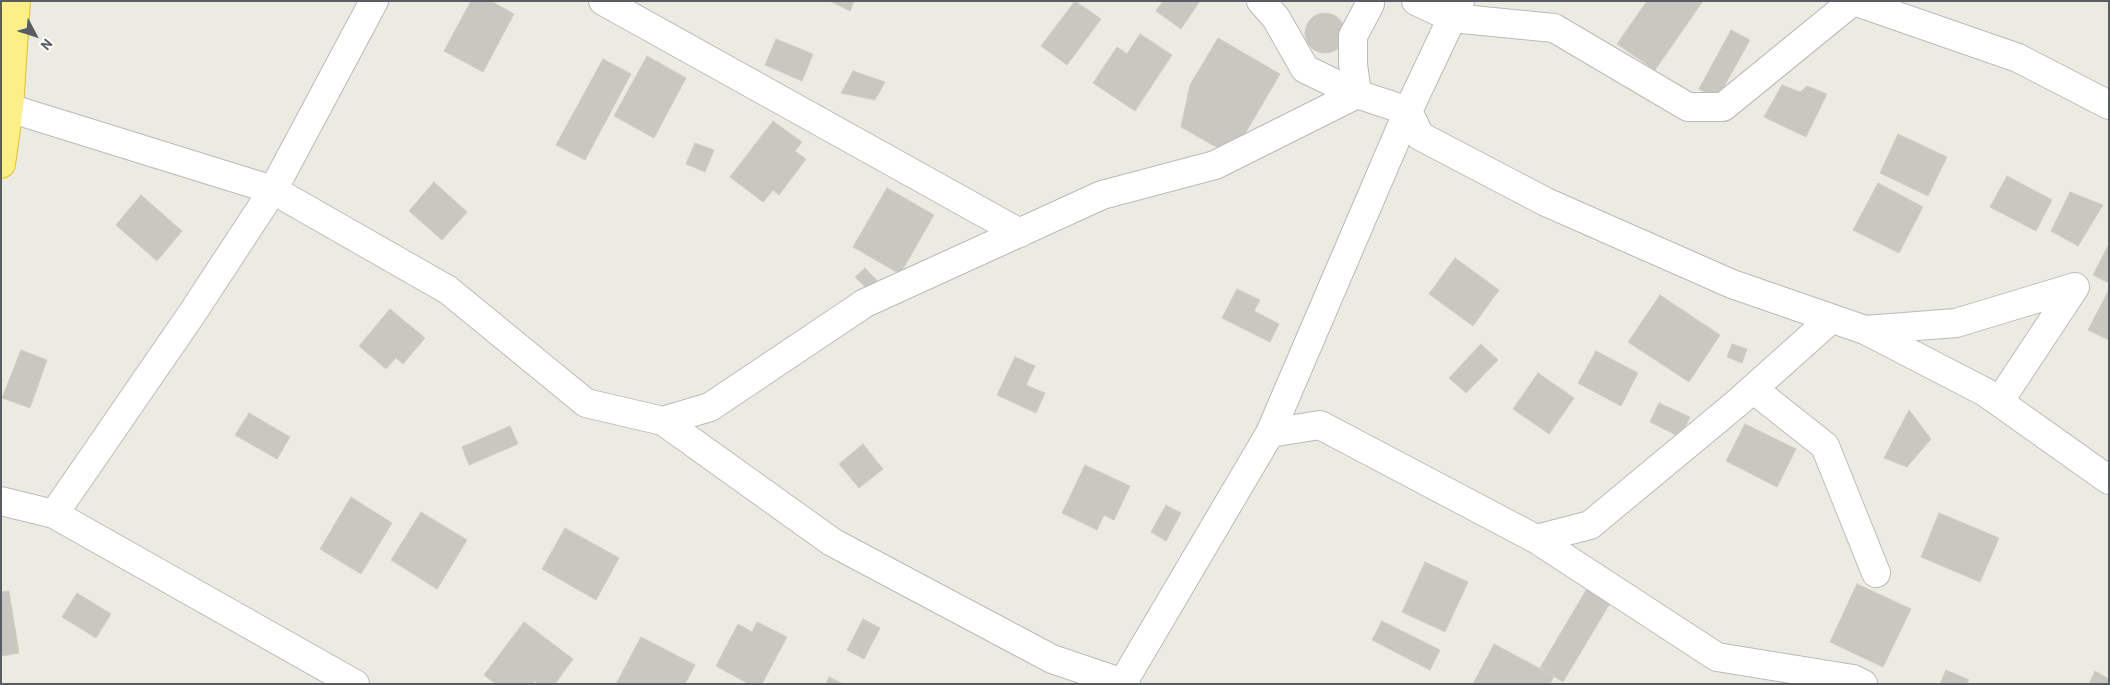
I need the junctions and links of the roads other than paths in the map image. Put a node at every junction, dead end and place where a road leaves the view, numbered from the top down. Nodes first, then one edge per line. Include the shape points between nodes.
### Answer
1 (16, 1) edge
2 (374, 1) edge
3 (604, 1) edge
4 (1416, 1) edge
5 (1853, 1) edge
6 (1372, 2) edge
7 (1270, 4) edge
8 (1456, 10) edge
9 (1357, 94) junction
10 (2109, 105) edge
11 (9, 108) junction
12 (1408, 111) junction
13 (1, 164) edge
14 (273, 190) junction
15 (1020, 233) junction
16 (1832, 318) junction
17 (1865, 330) junction
18 (1753, 388) junction
19 (1999, 402) junction
20 (663, 421) junction
21 (1270, 433) junction
22 (2109, 480) edge
23 (1, 500) edge
24 (54, 514) junction
25 (1536, 539) junction
26 (1876, 573) dead end
27 (1124, 683) edge
28 (355, 684) edge
29 (1862, 684) edge

1 - 11 highway
2 - 14 street
3 - 15 street
4 - 8 street
5 - 8 street via 1723,107 1688,107 1554,28
5 - 10 street via 2018,58
6 - 9 street via 1353,36
7 - 9 street via 1305,69
8 - 12 street
9 - 12 street
9 - 15 street via 1215,165 1102,195
11 - 13 highway
11 - 14 street
12 - 16 street via 1420,136 1546,202 1732,284
12 - 21 street
14 - 20 street via 448,290 586,403
14 - 24 street
15 - 20 street via 865,303 710,407
16 - 17 street
16 - 18 street
17 - 19 street
17 - 19 street via 1956,323 2074,287
18 - 25 street via 1590,525
18 - 26 street via 1825,446
19 - 22 street
20 - 27 street via 832,542 1052,659
21 - 25 street via 1320,425
21 - 27 street
23 - 24 street
24 - 28 street
25 - 29 street via 1717,657 1853,679

